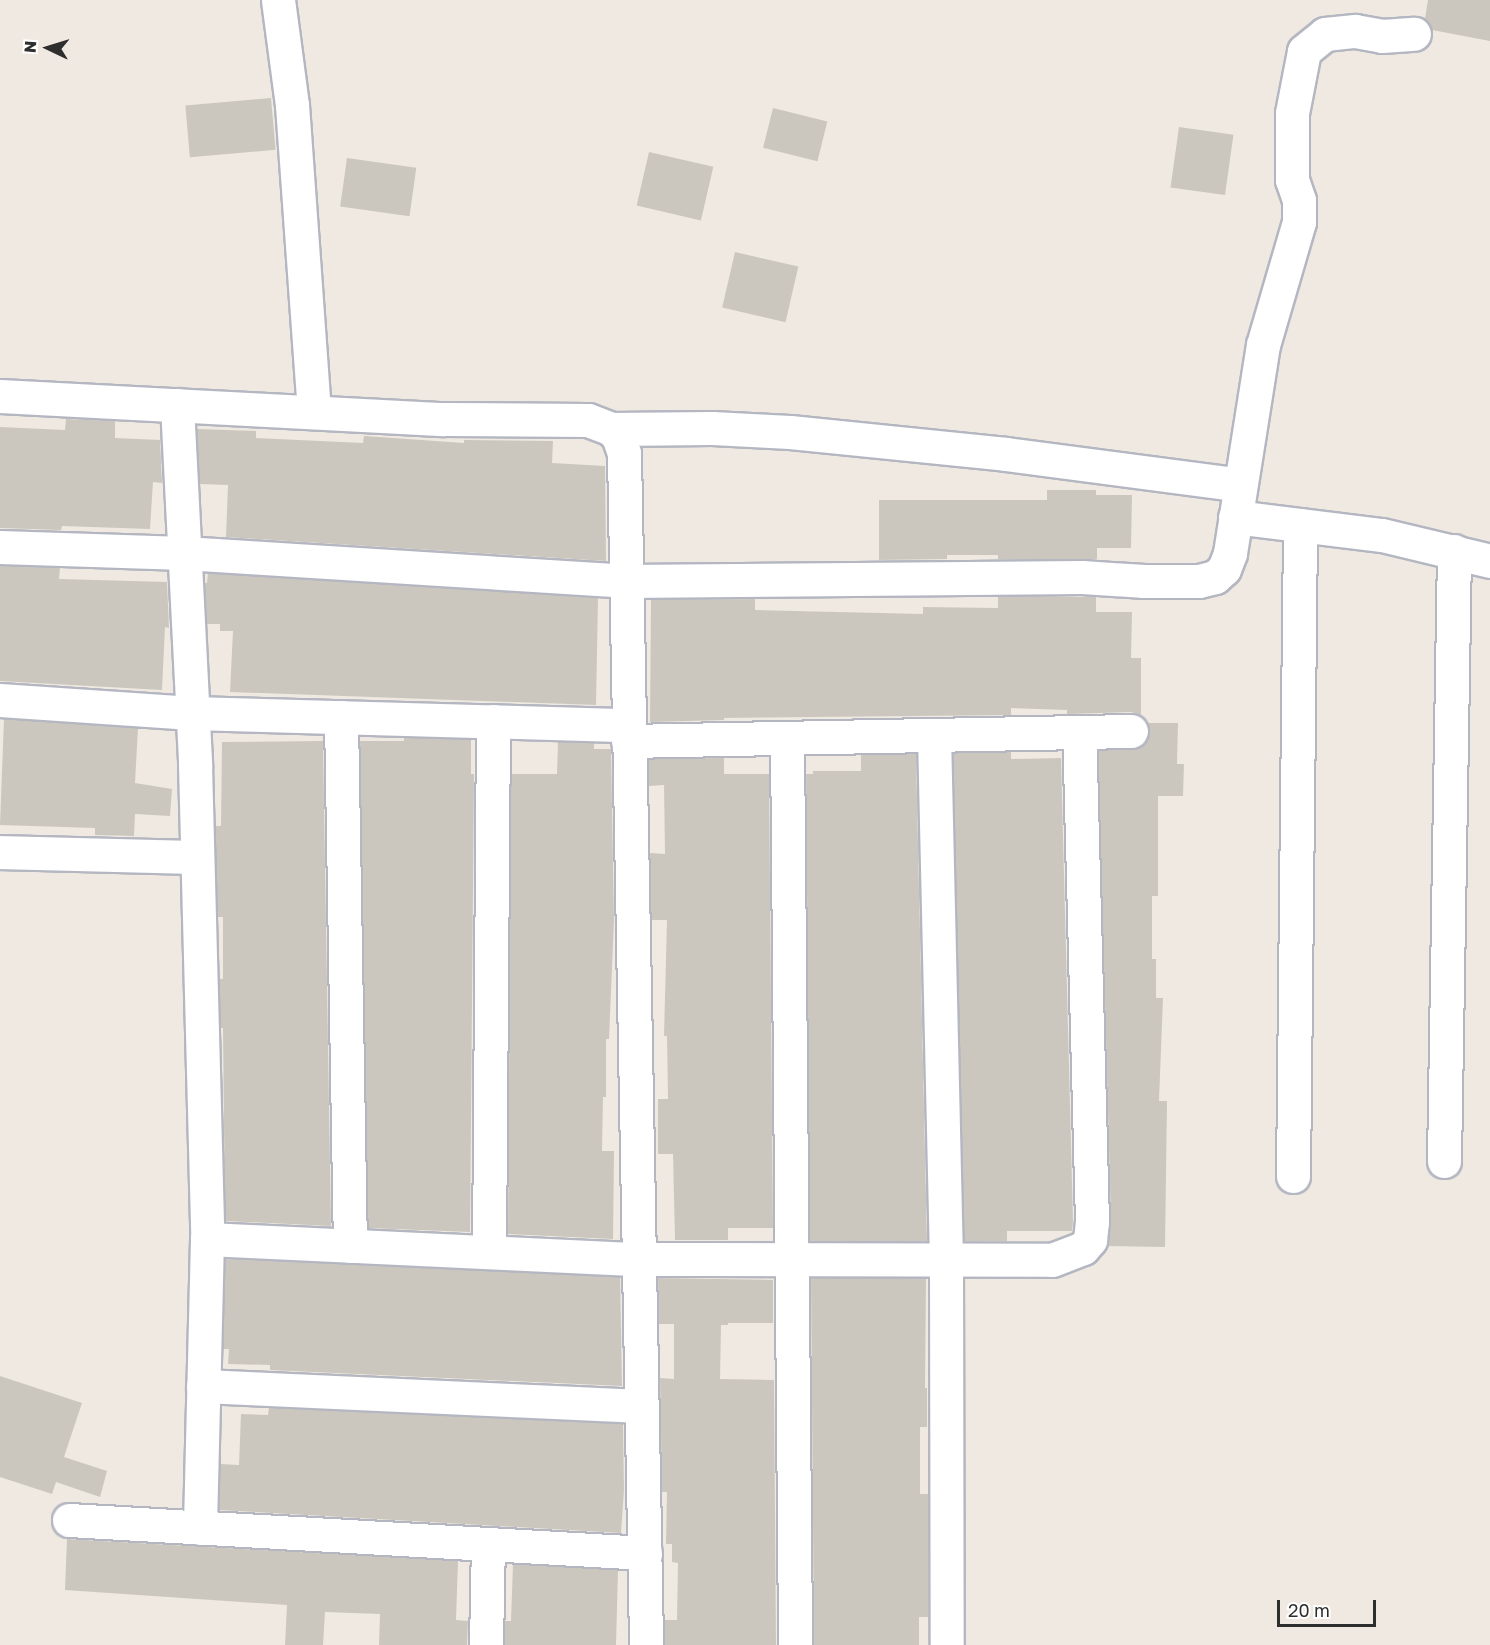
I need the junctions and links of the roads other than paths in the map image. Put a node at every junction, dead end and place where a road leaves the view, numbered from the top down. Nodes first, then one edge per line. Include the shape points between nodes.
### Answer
1 (278, 0) edge
2 (1414, 34) dead end
3 (0, 396) edge
4 (177, 405) junction
5 (314, 412) junction
6 (611, 429) junction
7 (1240, 485) junction
8 (1235, 517) junction
9 (1300, 525) junction
10 (0, 547) edge
11 (1454, 551) junction
12 (184, 553) junction
13 (1490, 561) edge
14 (625, 580) junction
15 (0, 700) edge
16 (192, 713) junction
17 (341, 717) junction
18 (493, 721) junction
19 (1131, 731) dead end
20 (1079, 732) junction
21 (628, 733) junction
22 (934, 735) junction
23 (787, 738) junction
24 (0, 852) edge
25 (197, 856) junction
26 (1444, 1161) dead end
27 (1293, 1176) dead end
28 (207, 1239) junction
29 (350, 1246) junction
30 (489, 1252) junction
31 (638, 1259) junction
32 (792, 1260) junction
33 (946, 1260) junction
34 (203, 1386) junction
35 (642, 1406) junction
36 (69, 1520) dead end
37 (200, 1528) junction
38 (488, 1545) junction
39 (645, 1553) junction
40 (486, 1645) edge
41 (646, 1645) edge
42 (795, 1645) edge
43 (947, 1645) edge

1 - 5 street via 292,105
2 - 7 street via 1325,34 1304,51 1292,113 1292,180 1299,200 1299,222 1263,345
3 - 4 street
4 - 5 street
4 - 12 street
5 - 6 street via 443,419 588,420
6 - 7 street via 790,432 1006,454
6 - 14 street via 624,453
7 - 8 street
8 - 9 street
8 - 14 street via 1224,569 1215,577 1199,581 1082,577
9 - 11 street via 1382,535
9 - 27 street
10 - 12 street
11 - 13 street
11 - 26 street
12 - 14 street
12 - 16 street
14 - 21 street
15 - 16 street
16 - 17 street
16 - 25 street
17 - 18 street
17 - 29 street
18 - 21 street
18 - 30 street
19 - 20 street
20 - 22 street
20 - 33 street via 1090,1240 1083,1248 1052,1260
21 - 23 street
21 - 31 street
22 - 23 street
22 - 33 street
23 - 32 street
24 - 25 street
25 - 28 street
28 - 29 street
28 - 34 street
29 - 30 street
30 - 31 street
31 - 32 street
31 - 35 street
32 - 33 street
32 - 42 street
33 - 43 street
34 - 35 street
34 - 37 street
35 - 39 street
36 - 37 street
37 - 38 street
38 - 39 street
38 - 40 street
39 - 41 street

